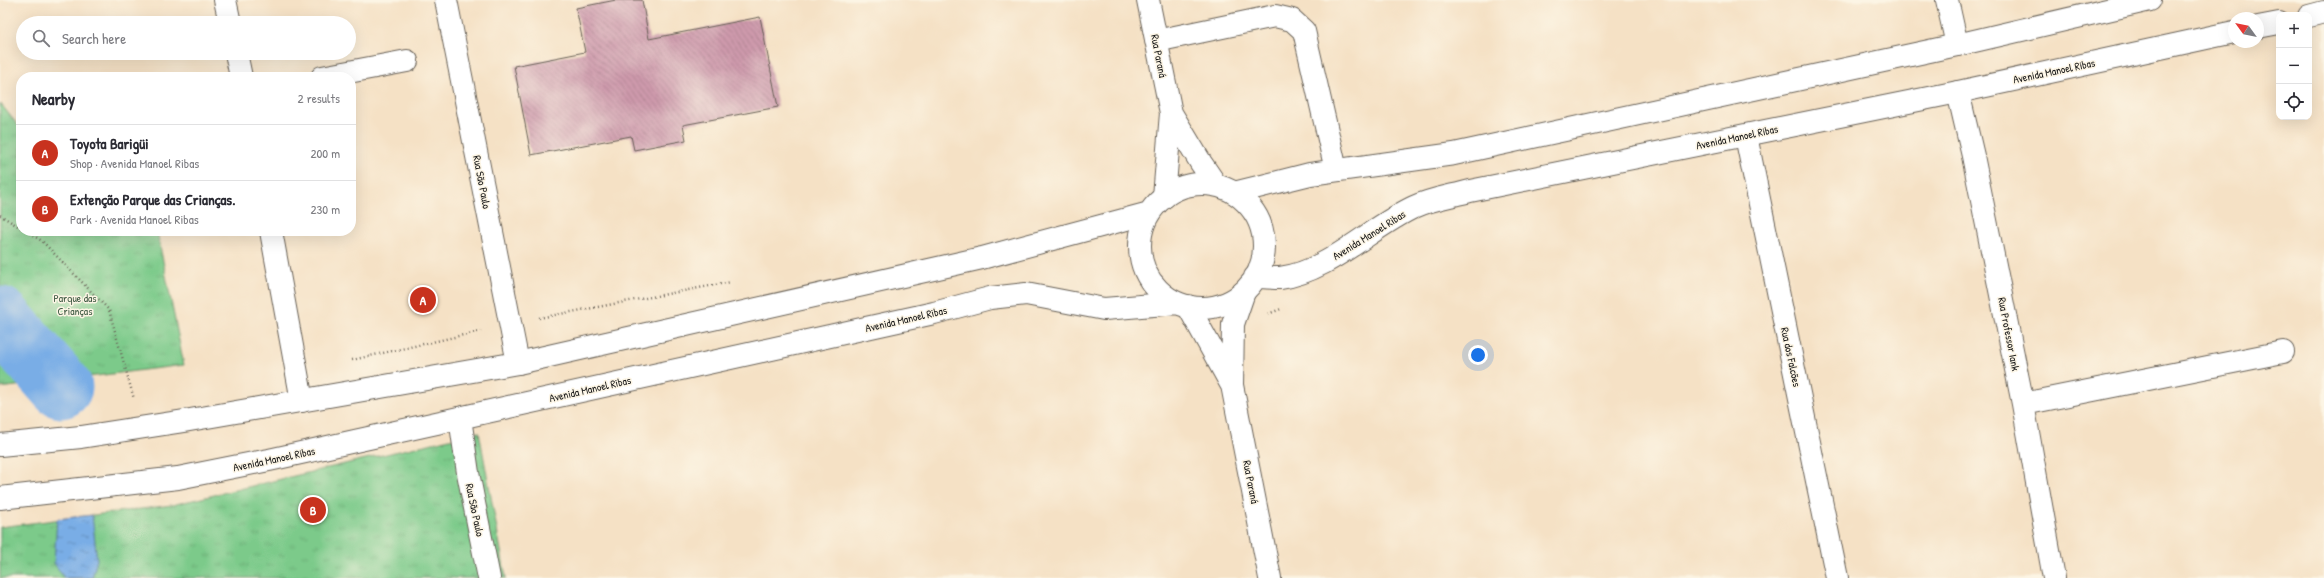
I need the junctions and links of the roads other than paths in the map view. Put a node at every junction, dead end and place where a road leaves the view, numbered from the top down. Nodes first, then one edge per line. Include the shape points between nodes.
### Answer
1 (225, 0) edge
2 (446, 0) edge
3 (1148, 0) edge
4 (1947, 0) edge
5 (2150, 0) edge
6 (2324, 12) edge
7 (2312, 15) edge
8 (228, 16) edge
9 (2276, 23) edge
10 (2264, 26) edge
11 (2228, 33) edge
12 (1156, 41) junction
13 (1957, 45) junction
14 (238, 60) edge
15 (407, 61) dead end
16 (241, 72) edge
17 (349, 72) edge
18 (1958, 92) junction
19 (1171, 112) junction
20 (1746, 136) junction
21 (1336, 170) junction
22 (1225, 189) junction
23 (1157, 205) junction
24 (272, 236) edge
25 (1250, 284) junction
26 (1183, 304) junction
27 (2283, 352) dead end
28 (518, 364) junction
29 (1232, 385) junction
30 (302, 401) junction
31 (2022, 404) junction
32 (460, 418) junction
33 (0, 446) edge
34 (0, 498) edge
35 (489, 578) edge
36 (1270, 578) edge
37 (1837, 578) edge
38 (2054, 578) edge

1 - 8 main road
2 - 28 main road, Rua São Paulo
3 - 12 main road, Rua Paraná
4 - 13 main road
5 - 13 main road
6 - 7 main road
9 - 10 main road
11 - 18 main road, Avenida Manoel Ribas
12 - 19 main road, Rua Paraná
12 - 21 main road via 1275,16 1292,20 1304,31
13 - 21 main road via 1454,154
14 - 16 main road
15 - 17 main road
18 - 20 main road, Avenida Manoel Ribas
18 - 31 main road, Rua Professor Iank
19 - 22 main road via 1200,163
19 - 23 main road
20 - 25 main road, Avenida Manoel Ribas via 1470,192 1415,206 1335,256 1302,272
20 - 37 main road, Rua dos Falcões
21 - 22 main road
22 - 23 main road via 1198,184 1180,188
22 - 25 main road via 1249,204 1259,221 1264,240 1263,259
23 - 26 main road via 1141,233 1140,255 1147,275 1160,292
23 - 28 main road via 974,260
24 - 30 main road
25 - 26 main road via 1229,302 1212,307
25 - 29 main road via 1233,324
26 - 29 main road
26 - 32 main road, Avenida Manoel Ribas via 1104,309 1026,294 990,298 934,313
27 - 31 main road
28 - 30 main road
29 - 36 main road, Rua Paraná
30 - 33 main road via 81,437
31 - 38 main road, Rua Professor Iank
32 - 34 main road, Avenida Manoel Ribas via 178,478
32 - 35 main road, Rua São Paulo

